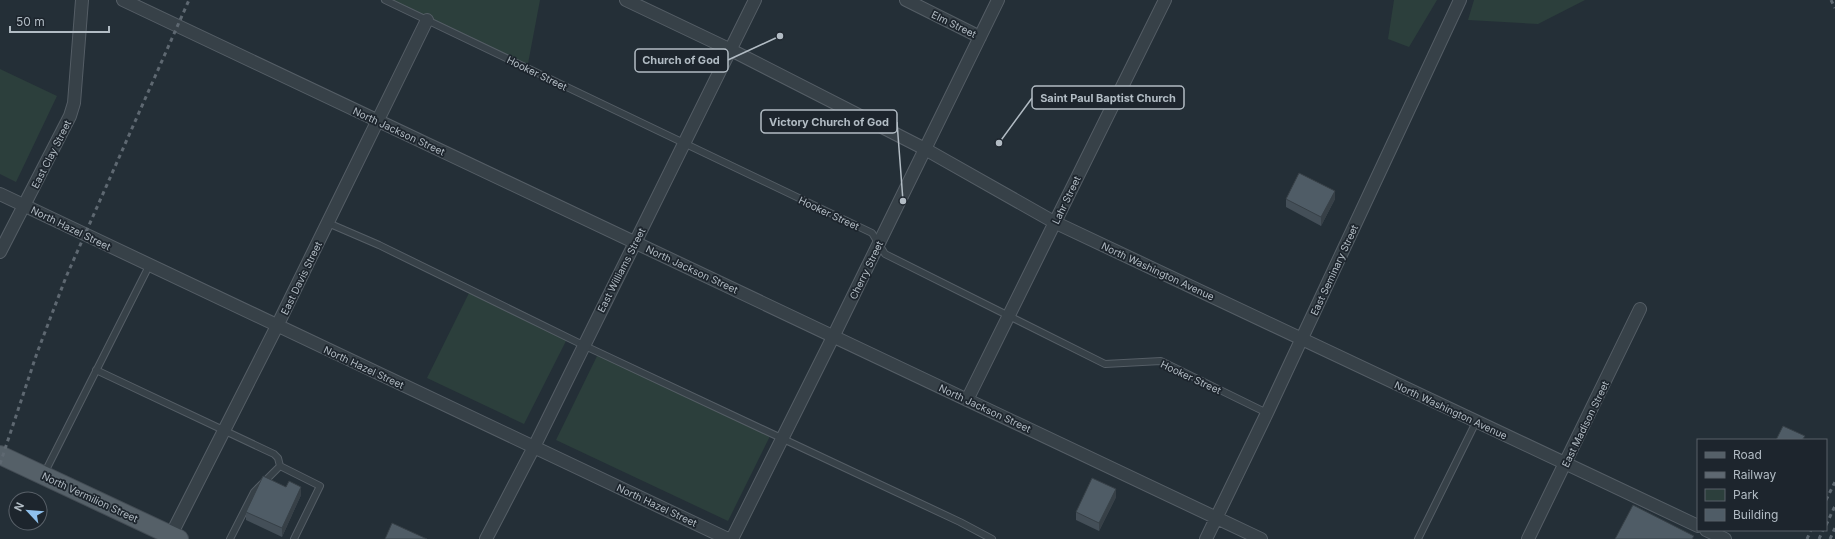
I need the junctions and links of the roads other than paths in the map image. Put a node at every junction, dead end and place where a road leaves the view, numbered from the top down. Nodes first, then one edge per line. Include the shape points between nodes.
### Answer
1 (82, 0) edge
2 (123, 0) edge
3 (385, 0) edge
4 (626, 0) edge
5 (755, 0) edge
6 (906, 0) edge
7 (998, 0) edge
8 (1165, 0) edge
9 (1460, 0) edge
10 (427, 20) junction
11 (980, 37) junction
12 (731, 50) junction
13 (378, 122) junction
14 (684, 144) junction
15 (924, 149) junction
16 (0, 194) edge
17 (24, 206) junction
18 (1054, 222) junction
19 (328, 223) junction
20 (635, 242) junction
21 (879, 244) junction
22 (0, 252) edge
23 (149, 266) junction
24 (1640, 309) dead end
25 (1008, 317) junction
26 (277, 326) junction
27 (833, 337) junction
28 (1301, 339) junction
29 (583, 345) junction
30 (96, 370) junction
31 (968, 400) junction
32 (1267, 413) junction
33 (1476, 422) junction
34 (225, 430) junction
35 (782, 439) junction
36 (534, 446) junction
37 (0, 455) edge
38 (1566, 463) junction
39 (280, 466) junction
40 (44, 476) junction
41 (1217, 518) junction
42 (1697, 526) edge
43 (1708, 531) edge
44 (173, 538) edge
45 (230, 539) edge
46 (294, 539) edge
47 (486, 539) edge
48 (728, 539) edge
49 (732, 539) edge
50 (992, 539) edge
51 (1206, 539) edge
52 (1261, 539) edge
53 (1418, 539) edge
54 (1528, 539) edge
55 (1725, 539) edge

1 - 17 street, East Clay Street via 74,103 70,116
2 - 13 street, North Jackson Street
3 - 10 lane, Hooker Street
4 - 12 street, North Washington Avenue
5 - 12 street, East Williams Street
6 - 11 street, Elm Street
7 - 11 street, Cherry Street
8 - 18 street, Lahr Street
9 - 28 street, East Seminary Street
10 - 13 street, East Davis Street
10 - 14 lane, Hooker Street
11 - 15 street, Cherry Street
12 - 14 street, East Williams Street
12 - 15 street, North Washington Avenue
13 - 19 street, East Davis Street
13 - 20 street, North Jackson Street
14 - 20 street, East Williams Street
14 - 21 lane, Hooker Street via 872,234
15 - 18 street, North Washington Avenue
15 - 21 street, Cherry Street
16 - 17 street, North Hazel Street
17 - 22 street, East Clay Street
17 - 23 street, North Hazel Street
18 - 25 street, Lahr Street
18 - 28 street, North Washington Avenue
19 - 26 street, East Davis Street
19 - 29 lane via 379,245
20 - 27 street, North Jackson Street
20 - 29 street, East Williams Street
21 - 25 lane, Hooker Street via 885,254
21 - 27 street, Cherry Street
23 - 26 street, North Hazel Street
23 - 30 lane
24 - 38 street, East Madison Street
25 - 31 street, Lahr Street
25 - 32 lane, Hooker Street via 1105,364 1161,361
26 - 34 street, East Davis Street
26 - 36 street, North Hazel Street
27 - 31 street, North Jackson Street
27 - 35 street, Cherry Street
28 - 32 street, East Seminary Street
28 - 33 street, North Washington Avenue
29 - 35 lane
29 - 36 street, East Williams Street
30 - 34 lane
30 - 40 lane
31 - 41 street, North Jackson Street
32 - 41 street, East Seminary Street
33 - 38 street, North Washington Avenue
33 - 53 lane
34 - 39 lane via 274,454
34 - 44 street, East Davis Street
35 - 49 street, Cherry Street
35 - 50 lane
36 - 47 street, East Williams Street
36 - 48 street, North Hazel Street
37 - 40 main road, North Vermilion Street
38 - 42 street, North Washington Avenue
38 - 54 street, East Madison Street
39 - 45 lane via 254,492
39 - 46 lane via 320,486
40 - 44 main road, North Vermilion Street
41 - 51 street, East Seminary Street
41 - 52 street, North Jackson Street
43 - 55 street

